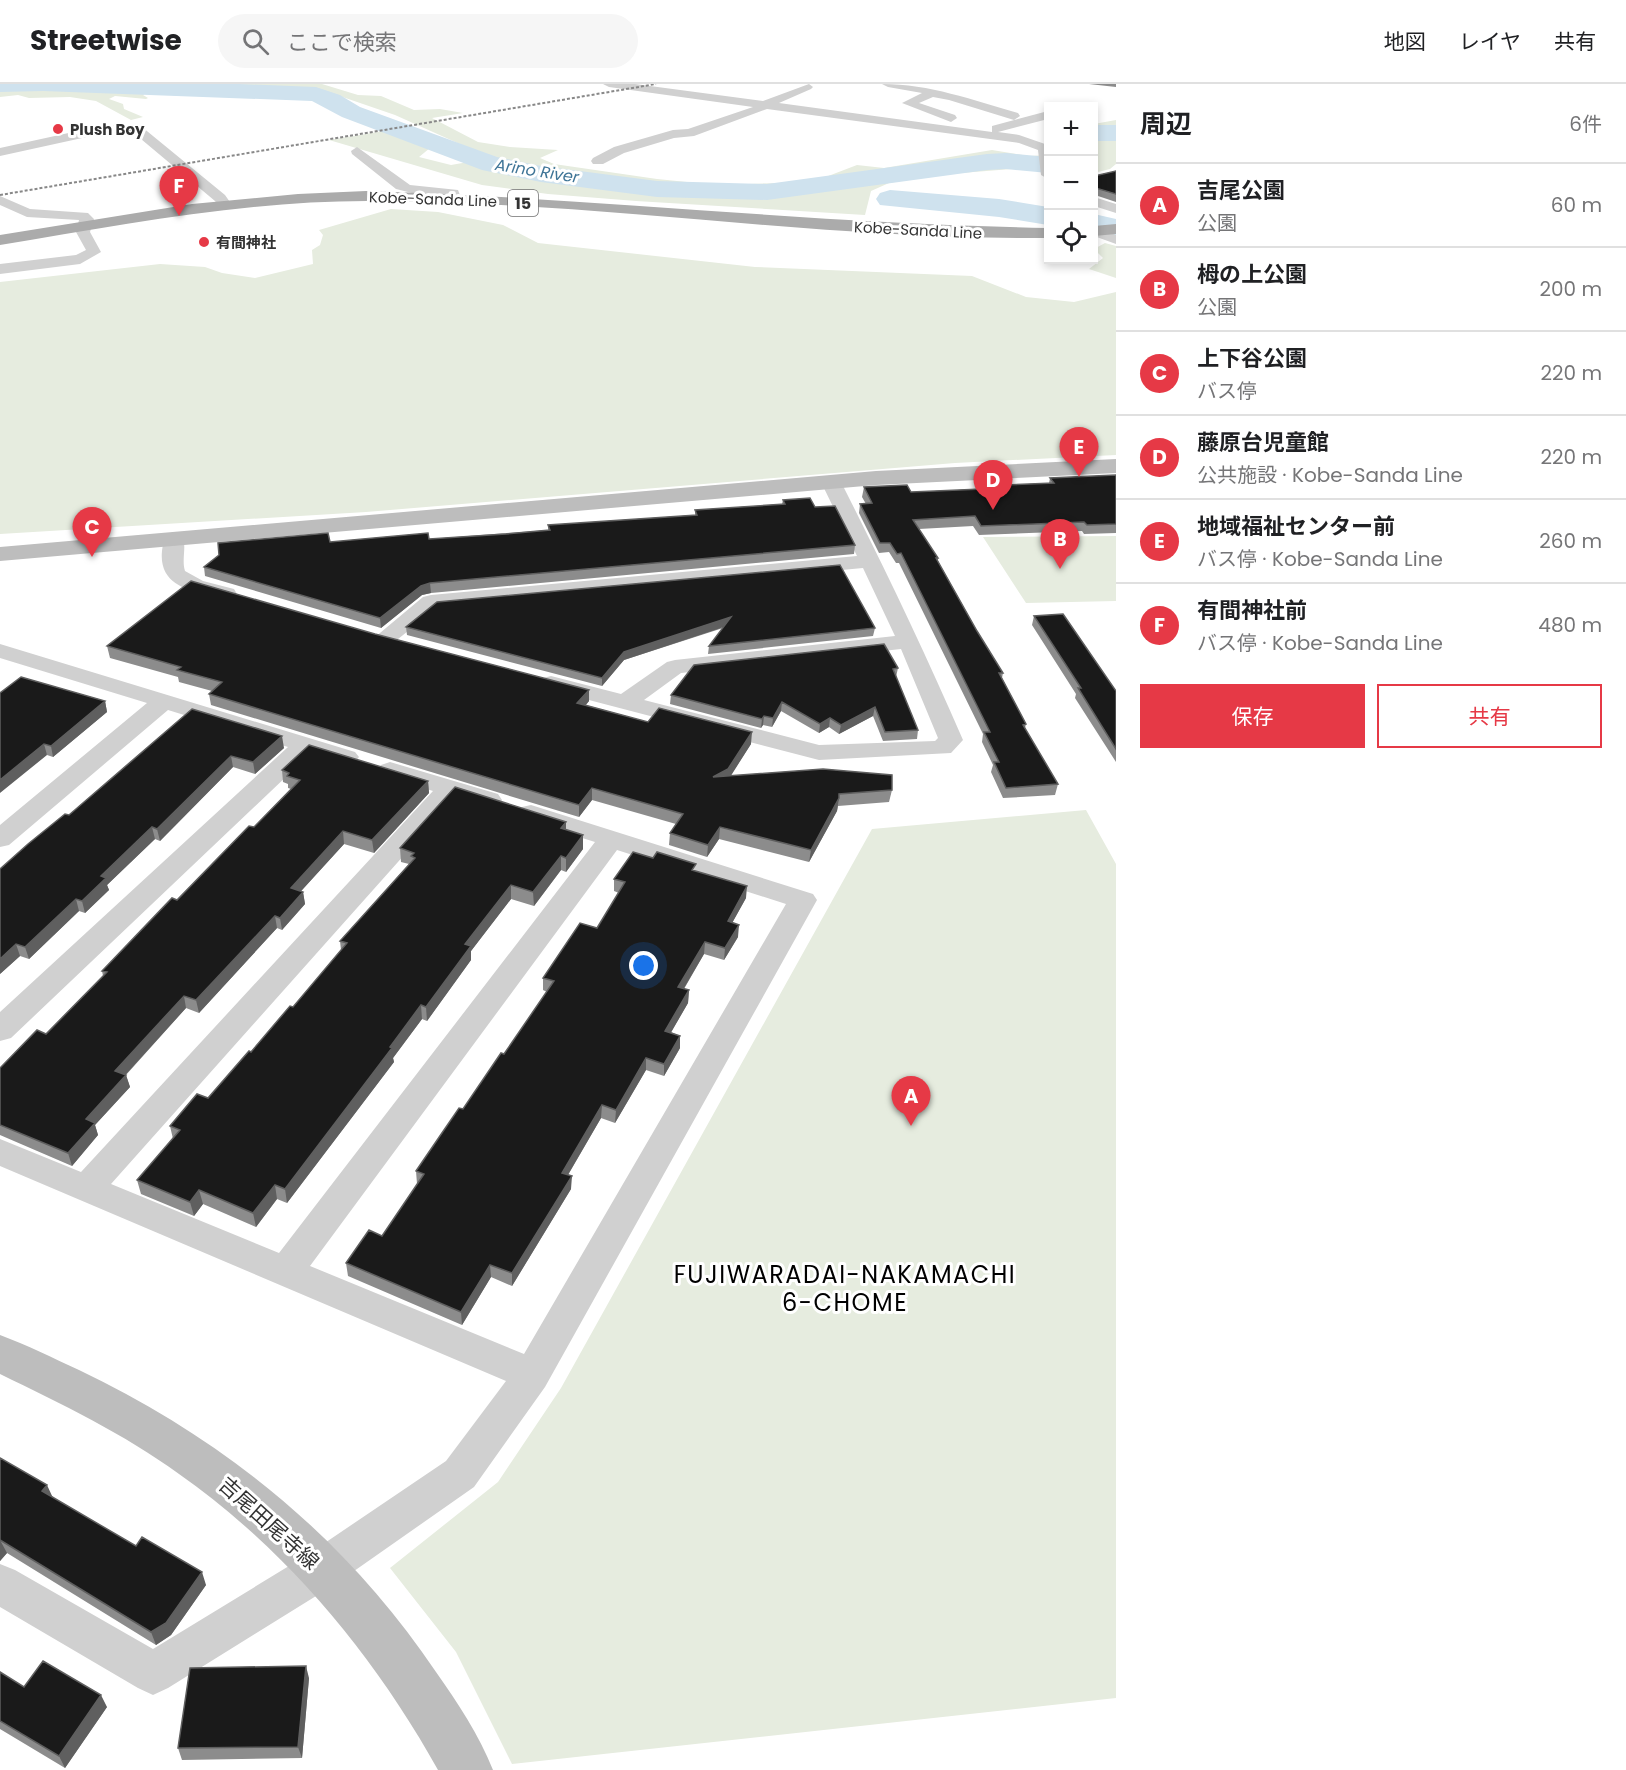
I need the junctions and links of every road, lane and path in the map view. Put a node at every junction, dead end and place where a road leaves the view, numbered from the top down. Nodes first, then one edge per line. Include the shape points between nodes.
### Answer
1 (609, 84) edge
2 (781, 84) edge
3 (888, 84) edge
4 (750, 90) dead end
5 (933, 94) junction
6 (733, 102) junction
7 (764, 106) junction
8 (1014, 116) dead end
9 (1044, 116) edge
10 (936, 128) junction
11 (992, 136) junction
12 (357, 151) dead end
13 (0, 152) edge
14 (616, 152) junction
15 (1047, 156) edge
16 (646, 157) dead end
17 (597, 161) dead end
18 (454, 198) junction
19 (0, 200) edge
20 (1098, 202) edge
21 (225, 205) junction
22 (1116, 209) edge
23 (86, 226) junction
24 (1116, 229) edge
25 (1098, 231) edge
26 (1098, 232) edge
27 (1044, 233) edge
28 (0, 240) edge
29 (1116, 240) edge
30 (0, 269) edge
31 (1116, 466) edge
32 (831, 482) junction
33 (174, 538) junction
34 (0, 554) edge
35 (870, 561) junction
36 (248, 600) edge
37 (362, 632) edge
38 (385, 638) junction
39 (909, 641) junction
40 (408, 644) edge
41 (10, 655) edge
42 (0, 673) edge
43 (534, 678) edge
44 (164, 701) junction
45 (626, 702) junction
46 (305, 745) junction
47 (450, 788) junction
48 (612, 838) junction
49 (0, 839) edge
50 (0, 1030) edge
51 (0, 1152) edge
52 (87, 1188) junction
53 (285, 1272) junction
54 (0, 1354) edge
55 (532, 1375) junction
56 (322, 1569) junction
57 (0, 1584) edge
58 (467, 1770) edge

1 - 6 street
2 - 7 street via 811,86
3 - 5 street via 936,92
4 - 6 street
5 - 8 street
5 - 10 street via 908,103 953,119 952,123
6 - 7 street
7 - 10 street
7 - 14 street via 690,133 673,134
9 - 11 street via 999,128
10 - 11 street
11 - 15 street via 1040,144
12 - 18 street via 401,186 440,189 453,193
13 - 21 street via 105,129 138,130
14 - 16 street
14 - 17 street
18 - 21 main road, Kobe-Sanda Line / 15 via 331,197
18 - 27 main road, Kobe-Sanda Line / 15 via 931,231
19 - 23 street via 27,213 79,215 87,219
20 - 22 street
21 - 23 main road, Kobe-Sanda Line / 15
23 - 28 main road, Kobe-Sanda Line / 15
23 - 30 street via 83,232 94,252 90,256
24 - 25 main road
26 - 29 street
31 - 32 street
32 - 33 street
32 - 35 street
33 - 34 street
33 - 36 street via 172,567 181,579
35 - 38 street via 430,602
35 - 39 street
37 - 38 street
38 - 40 street
39 - 45 street via 675,667
39 - 45 street via 951,740 942,748 819,753
41 - 42 street
41 - 44 street
43 - 45 street
44 - 46 street
44 - 49 street
46 - 47 street
46 - 50 street
47 - 48 street
47 - 52 street
48 - 53 street
48 - 55 street via 803,900
51 - 52 street
52 - 53 street
53 - 55 street
54 - 56 street, 吉尾田尾寺線 via 148,1429 266,1516
55 - 56 street via 460,1474
56 - 57 street via 153,1673
56 - 58 street, 吉尾田尾寺線 via 407,1669

